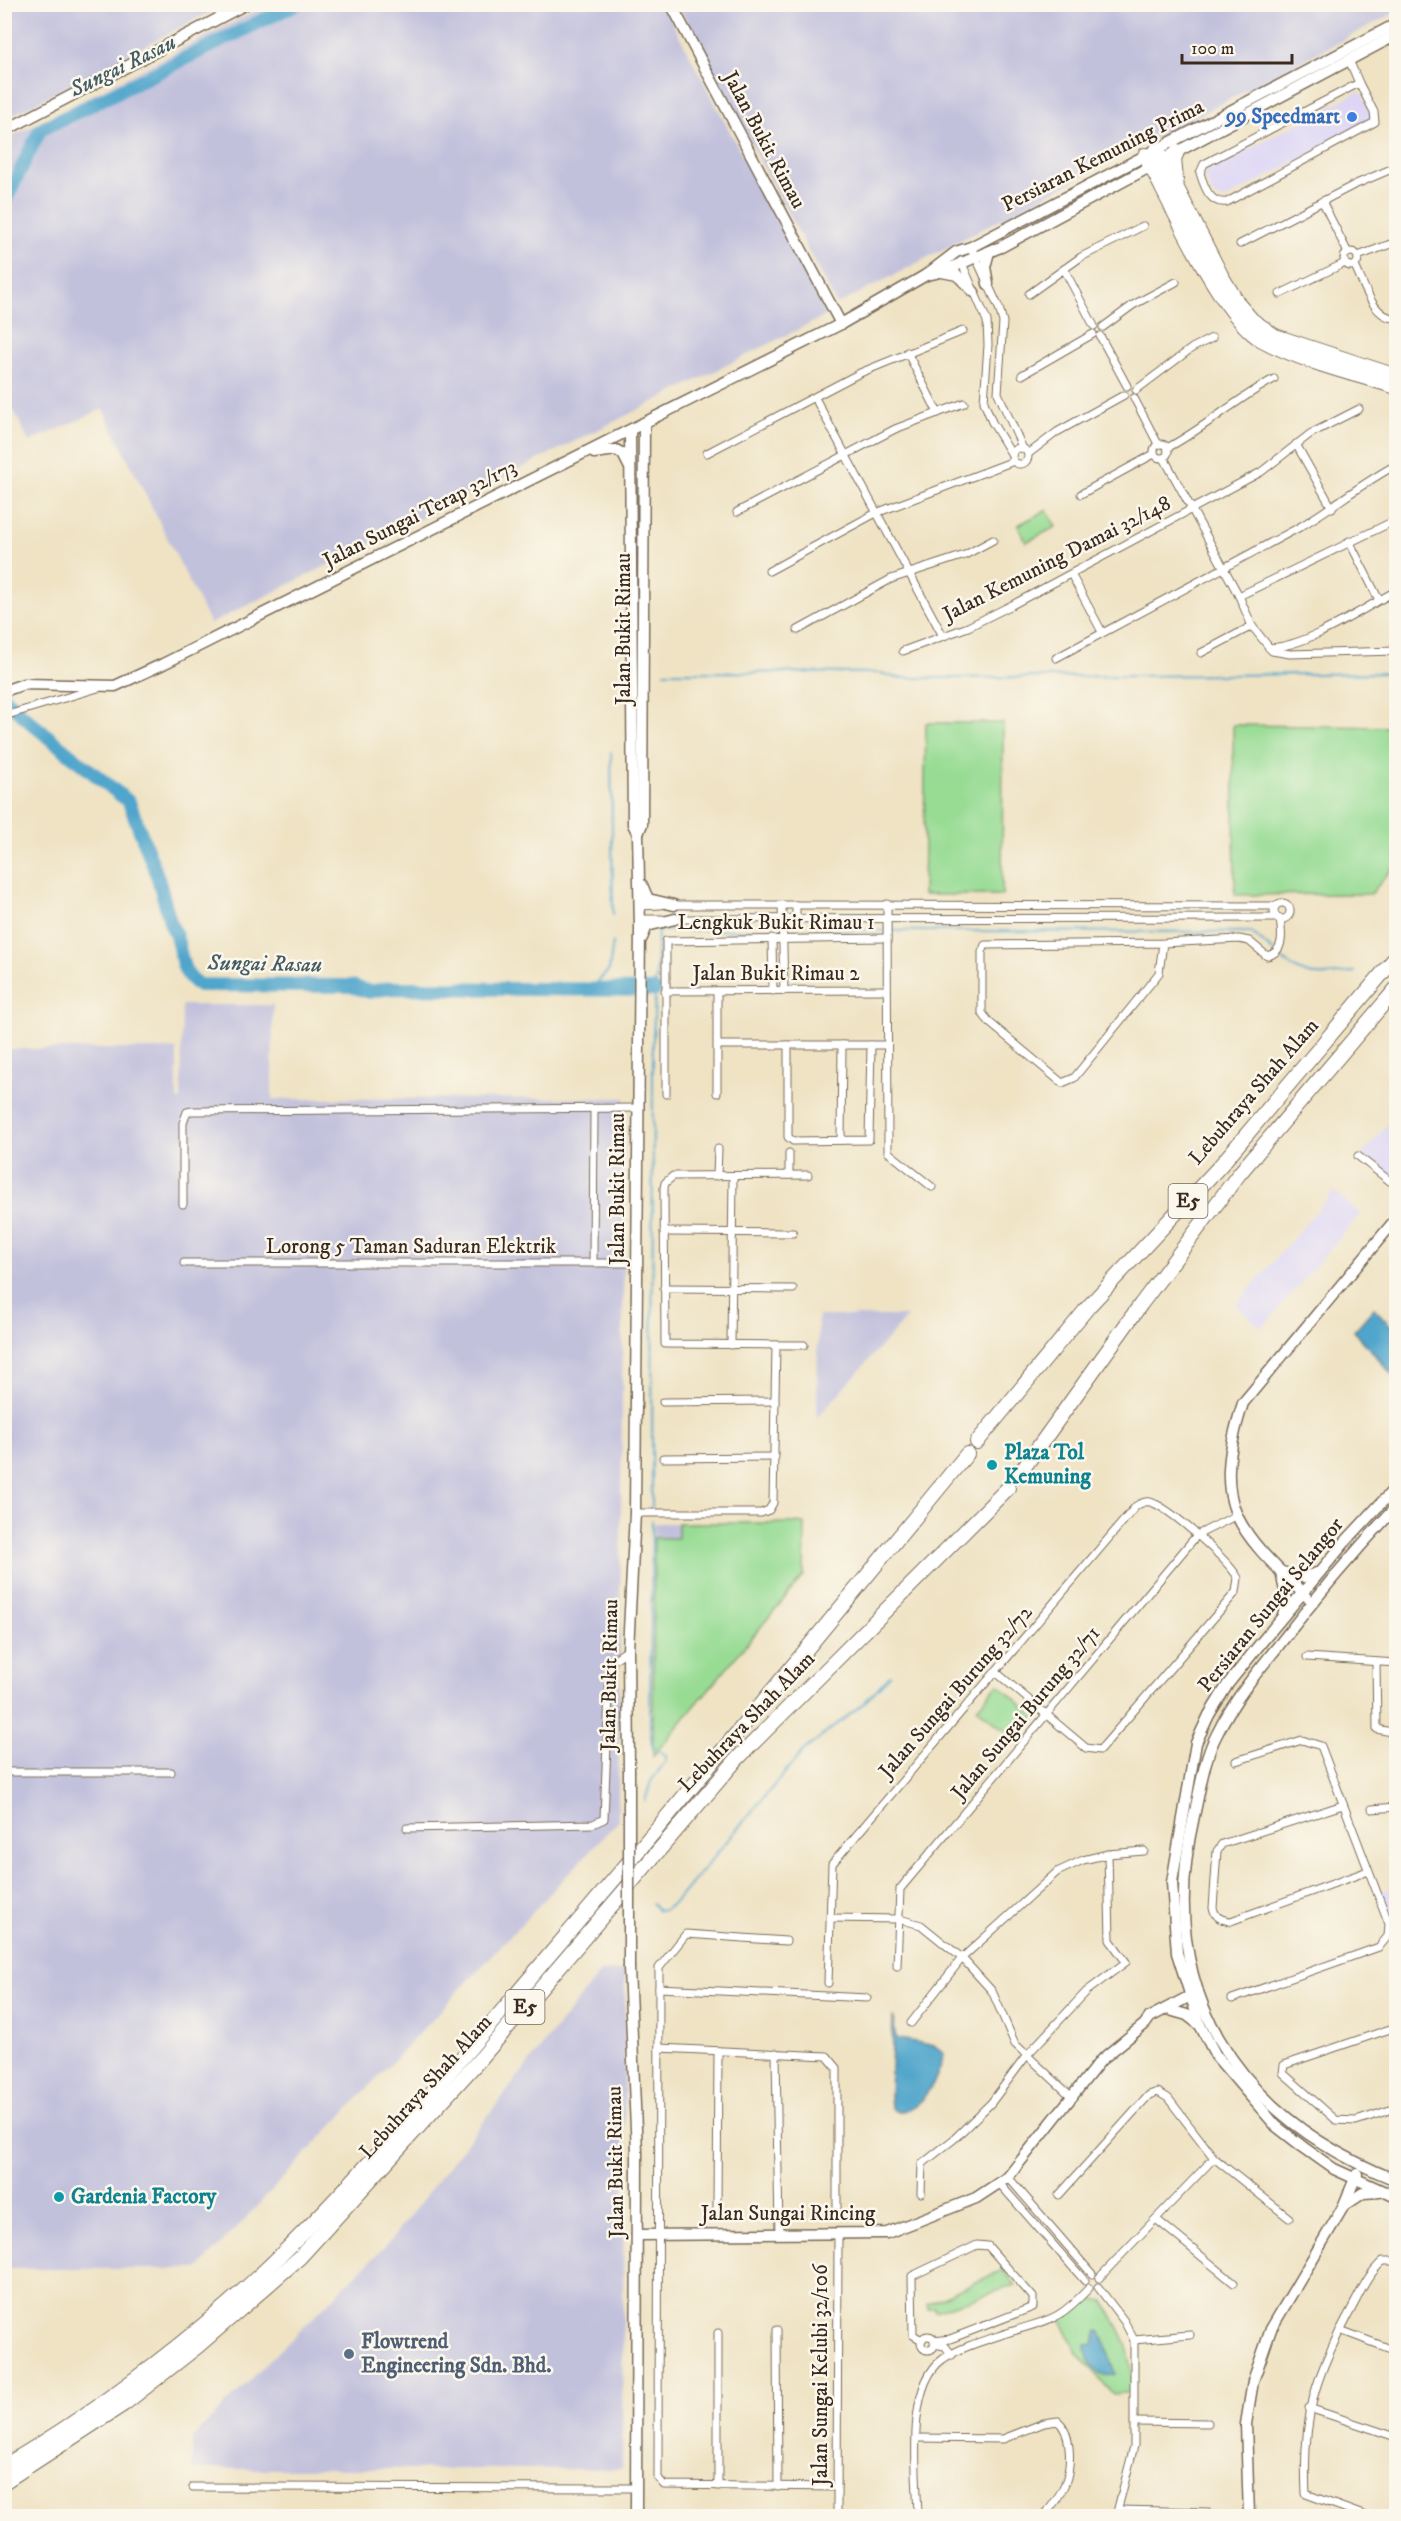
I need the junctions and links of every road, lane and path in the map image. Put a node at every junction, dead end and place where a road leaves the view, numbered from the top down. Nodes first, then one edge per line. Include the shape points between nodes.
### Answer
1 (246, 4) edge
2 (671, 4) edge
3 (1396, 24) edge
4 (1396, 35) edge
5 (1349, 60) junction
6 (1359, 83) junction
7 (4, 130) edge
8 (1177, 152) junction
9 (1154, 157) junction
10 (1396, 167) edge
11 (1177, 188) junction
12 (1322, 201) junction
13 (1143, 226) dead end
14 (1396, 242) edge
15 (1240, 244) dead end
16 (1001, 247) junction
17 (972, 251) junction
18 (1348, 253) junction
19 (1358, 256) junction
20 (959, 257) junction
21 (1345, 263) junction
22 (1355, 266) junction
23 (1064, 269) junction
24 (942, 272) junction
25 (926, 275) junction
26 (1176, 282) dead end
27 (988, 284) junction
28 (974, 292) junction
29 (1029, 294) dead end
30 (1281, 294) dead end
31 (1396, 318) edge
32 (841, 324) junction
33 (1094, 326) junction
34 (1103, 327) junction
35 (963, 331) dead end
36 (1097, 335) junction
37 (1212, 338) dead end
38 (988, 345) junction
39 (1004, 346) junction
40 (907, 352) junction
41 (1022, 375) dead end
42 (1396, 376) edge
43 (1274, 380) dead end
44 (1127, 386) junction
45 (1396, 387) edge
46 (1135, 394) junction
47 (1124, 395) junction
48 (815, 398) junction
49 (964, 403) dead end
50 (1359, 409) dead end
51 (665, 413) junction
52 (938, 413) junction
53 (644, 423) junction
54 (630, 431) junction
55 (1158, 444) junction
56 (1296, 444) junction
57 (1167, 448) junction
58 (1025, 452) junction
59 (707, 453) dead end
60 (846, 454) junction
61 (1154, 454) junction
62 (579, 456) junction
63 (1013, 458) junction
64 (1164, 458) junction
65 (1396, 465) edge
66 (644, 469) junction
67 (631, 472) junction
68 (1081, 494) dead end
69 (1332, 508) junction
70 (1192, 509) junction
71 (737, 512) dead end
72 (876, 513) junction
73 (1396, 520) edge
74 (993, 540) dead end
75 (1349, 541) junction
76 (1223, 567) junction
77 (770, 571) dead end
78 (908, 573) junction
79 (1071, 574) junction
80 (1396, 591) edge
81 (1239, 596) junction
82 (1379, 600) junction
83 (1252, 626) junction
84 (798, 630) dead end
85 (1102, 632) junction
86 (943, 636) junction
87 (1309, 636) junction
88 (1269, 648) junction
89 (903, 651) dead end
90 (1396, 651) edge
91 (1201, 653) dead end
92 (1305, 654) junction
93 (1056, 658) dead end
94 (103, 687) junction
95 (9, 690) edge
96 (8, 716) edge
97 (638, 834) junction
98 (639, 861) junction
99 (887, 904) junction
100 (674, 905) junction
101 (782, 905) junction
102 (796, 905) junction
103 (639, 906) junction
104 (1275, 906) junction
105 (796, 918) junction
106 (640, 919) junction
107 (675, 919) junction
108 (1278, 919) junction
109 (783, 921) junction
110 (887, 929) junction
111 (783, 936) junction
112 (772, 938) junction
113 (1163, 943) junction
114 (640, 946) junction
115 (1396, 957) edge
116 (1396, 989) edge
117 (886, 990) junction
118 (665, 991) junction
119 (717, 991) junction
120 (773, 991) junction
121 (784, 991) junction
122 (718, 1045) junction
123 (788, 1045) junction
124 (842, 1045) junction
125 (871, 1045) junction
126 (887, 1045) junction
127 (717, 1093) dead end
128 (666, 1094) dead end
129 (639, 1108) junction
130 (594, 1110) junction
131 (842, 1140) junction
132 (718, 1149) dead end
133 (789, 1154) dead end
134 (1358, 1156) dead end
135 (808, 1175) dead end
136 (717, 1176) junction
137 (733, 1176) junction
138 (789, 1176) junction
139 (1396, 1182) edge
140 (932, 1187) dead end
141 (183, 1204) dead end
142 (1396, 1219) edge
143 (664, 1232) junction
144 (733, 1233) junction
145 (793, 1233) dead end
146 (184, 1263) dead end
147 (593, 1263) junction
148 (637, 1263) junction
149 (664, 1288) junction
150 (732, 1289) junction
151 (793, 1289) dead end
152 (731, 1345) junction
153 (776, 1346) junction
154 (804, 1346) dead end
155 (775, 1401) junction
156 (663, 1402) dead end
157 (977, 1442) dead end
158 (967, 1454) dead end
159 (775, 1457) junction
160 (663, 1458) dead end
161 (1017, 1477) dead end
162 (1396, 1487) edge
163 (1008, 1488) dead end
164 (1396, 1507) edge
165 (635, 1513) junction
166 (1235, 1516) junction
167 (1197, 1535) junction
168 (1281, 1572) junction
169 (1321, 1572) junction
170 (1303, 1594) junction
171 (1312, 1602) junction
172 (1282, 1618) junction
173 (628, 1650) junction
174 (1307, 1657) dead end
175 (1376, 1662) junction
176 (1396, 1663) edge
177 (997, 1672) junction
178 (1045, 1715) junction
179 (1396, 1733) edge
180 (1236, 1761) dead end
181 (4, 1772) edge
182 (171, 1772) dead end
183 (1343, 1804) junction
184 (1396, 1807) edge
185 (1372, 1809) dead end
186 (407, 1828) dead end
187 (1144, 1851) dead end
188 (1108, 1854) junction
189 (1368, 1871) junction
190 (830, 1918) junction
191 (899, 1919) junction
192 (1393, 1925) edge
193 (786, 1941) dead end
194 (962, 1958) junction
195 (897, 1966) dead end
196 (1183, 1973) junction
197 (828, 1983) dead end
198 (659, 1988) junction
199 (1195, 1997) junction
200 (867, 1998) dead end
201 (1232, 1999) dead end
202 (1170, 2009) junction
203 (911, 2023) dead end
204 (1200, 2025) junction
205 (1396, 2027) edge
206 (659, 2048) junction
207 (718, 2051) junction
208 (776, 2054) junction
209 (1027, 2055) junction
210 (1073, 2098) junction
211 (1261, 2102) junction
212 (1396, 2108) edge
213 (1214, 2158) junction
214 (1353, 2163) junction
215 (1334, 2169) junction
216 (1004, 2180) junction
217 (1357, 2180) junction
218 (1396, 2180) edge
219 (921, 2193) dead end
220 (1059, 2195) dead end
221 (1391, 2195) edge
222 (1343, 2207) junction
223 (717, 2210) dead end
224 (837, 2210) dead end
225 (1289, 2218) dead end
226 (1156, 2219) junction
227 (1047, 2222) junction
228 (1039, 2229) junction
229 (778, 2234) junction
230 (838, 2234) junction
231 (637, 2235) junction
232 (658, 2235) junction
233 (1396, 2261) edge
234 (1092, 2274) junction
235 (1099, 2278) junction
236 (1084, 2281) junction
237 (1234, 2283) dead end
238 (1098, 2287) junction
239 (1089, 2288) junction
240 (777, 2330) dead end
241 (1340, 2331) junction
242 (718, 2333) dead end
243 (1190, 2335) dead end
244 (1134, 2340) junction
245 (933, 2345) junction
246 (1396, 2351) edge
247 (952, 2355) junction
248 (943, 2360) junction
249 (1309, 2408) junction
250 (1136, 2422) junction
251 (1208, 2422) dead end
252 (1396, 2437) edge
253 (917, 2438) junction
254 (4, 2466) edge
255 (4, 2482) edge
256 (718, 2486) junction
257 (193, 2487) dead end
258 (778, 2487) junction
259 (837, 2487) junction
260 (636, 2488) junction
261 (1207, 2511) dead end
262 (1117, 2513) edge
263 (636, 2517) edge
264 (837, 2517) edge
265 (918, 2517) edge
266 (1044, 2517) edge
267 (1249, 2517) edge
268 (1366, 2517) edge

1 - 7 street
2 - 32 street, Jalan Bukit Rimau
3 - 9 street, Persiaran Kemuning Prima
4 - 5 street, Persiaran Kemuning Prima
5 - 6 street
5 - 8 street, Persiaran Kemuning Prima
6 - 6 street via 1204,164 1200,172 1211,198 1222,203 1246,193 1375,122
8 - 9 street, Persiaran Kemuning Prima
8 - 11 highway
9 - 11 highway
9 - 16 street, Persiaran Kemuning Prima
9 - 17 street, Persiaran Kemuning Prima
9 - 45 highway via 1221,298 1249,332 1285,350
10 - 12 street
11 - 42 highway via 1221,275 1252,320 1275,336
12 - 15 street
12 - 18 street
13 - 23 street
14 - 19 street
16 - 17 street, Persiaran Kemuning Prima
16 - 27 street via 989,252 986,259
17 - 20 street, Persiaran Kemuning Prima
17 - 27 street
18 - 19 street
18 - 21 street
19 - 22 street
20 - 24 street, Persiaran Kemuning Prima
20 - 25 street, Persiaran Kemuning Prima
20 - 28 street
21 - 22 street
21 - 30 street
22 - 31 street via 1382,315
23 - 29 street
23 - 33 street
24 - 25 street, Persiaran Kemuning Prima
24 - 28 street via 957,275
25 - 32 street, Persiaran Kemuning Prima
26 - 34 street
27 - 39 street via 1003,322
28 - 38 street via 987,321
32 - 51 street, Jalan Sungai Terap 32/173
33 - 34 street
33 - 36 street
34 - 36 street via 1104,331
35 - 40 street
36 - 41 street
36 - 44 street
37 - 46 street via 1192,348
38 - 39 street
38 - 63 street via 984,402
39 - 58 street via 998,393
40 - 48 street
40 - 52 street
43 - 57 street
44 - 46 street via 1132,386
44 - 47 street
46 - 47 street via 1127,398
46 - 55 street
47 - 58 street
48 - 59 street
48 - 60 street
49 - 52 street
50 - 56 street, Jalan Kemuning Damai 32/148
51 - 53 street, Jalan Sungai Terap 32/173
51 - 66 street via 649,435
52 - 60 street
53 - 54 street, Jalan Sungai Terap 32/173
53 - 66 street, Jalan Bukit Rimau
54 - 62 street, Jalan Sungai Terap 32/173
54 - 67 street, Jalan Bukit Rimau
55 - 57 street
55 - 61 street
56 - 69 street
56 - 70 street, Jalan Kemuning Damai 32/148 via 1261,472
57 - 64 street
58 - 63 street via 1017,449
58 - 63 street via 1024,463
60 - 71 street
60 - 72 street
61 - 64 street
61 - 68 street
62 - 67 street via 616,450 623,454
62 - 94 street, Jalan Sungai Terap 32/173 via 163,664 115,686
63 - 72 street
64 - 70 street
65 - 69 street via 1364,482
66 - 97 street, Jalan Bukit Rimau via 642,824
67 - 97 street, Jalan Bukit Rimau via 633,824
69 - 76 street
70 - 76 street
70 - 79 street, Jalan Kemuning Damai 32/148
72 - 77 street
72 - 78 street
73 - 75 street
74 - 78 street via 965,555
75 - 81 street
75 - 82 street
76 - 81 street
76 - 85 street
78 - 84 street
78 - 86 street
79 - 85 street
79 - 86 street, Jalan Kemuning Damai 32/148
80 - 82 street
81 - 83 street
82 - 87 street
83 - 88 street
83 - 91 street
85 - 93 street
86 - 89 street, Jalan Kemuning Damai 32/148
87 - 88 street
87 - 92 street
88 - 92 street via 1276,653
90 - 92 street
94 - 95 street, Jalan Sungai Terap 32/173 via 24,684
94 - 96 street
97 - 98 street, Jalan Bukit Rimau
98 - 100 street via 648,899
98 - 103 street, Jalan Bukit Rimau
99 - 102 street
99 - 104 street
99 - 110 street
100 - 101 street
100 - 103 street
101 - 102 street
101 - 109 street
102 - 105 street
103 - 106 street, Jalan Bukit Rimau
104 - 108 street
104 - 108 street via 1283,903 1290,909 1288,917
105 - 109 street
105 - 110 street
106 - 107 street
106 - 114 street, Jalan Bukit Rimau
107 - 109 street
107 - 114 street via 647,926
108 - 110 street
108 - 113 street via 1282,939 1275,952 1263,954 1245,939
109 - 111 street
110 - 111 street, Lengkuk Bukit Rimau 1
110 - 117 street
111 - 112 street, Lengkuk Bukit Rimau 1
111 - 121 street
112 - 118 street, Lengkuk Bukit Rimau 1 via 666,940
112 - 120 street
113 - 113 street via 985,945 982,1013 1051,1075 1066,1082 1074,1078 1160,973
114 - 129 street, Jalan Bukit Rimau
115 - 157 highway, Lebuhraya Shah Alam / E5 via 1220,1166 1089,1306
116 - 161 highway, Lebuhraya Shah Alam / E5 via 1239,1174
117 - 121 street, Jalan Bukit Rimau 2
117 - 126 street
118 - 119 street, Jalan Bukit Rimau 2
118 - 128 street
119 - 120 street, Jalan Bukit Rimau 2
119 - 122 street
120 - 121 street, Jalan Bukit Rimau 2
122 - 123 street
122 - 127 street
123 - 124 street
123 - 131 street via 789,1140
124 - 125 street
124 - 131 street
125 - 126 street
125 - 131 street via 870,1137 867,1141
126 - 140 street via 888,1152
129 - 130 street
129 - 148 street, Jalan Bukit Rimau
130 - 141 street via 187,1112 183,1123
130 - 147 street
132 - 136 street
133 - 138 street
134 - 139 street
135 - 138 street
136 - 137 street
136 - 143 street via 668,1179 664,1188
137 - 138 street
137 - 144 street
142 - 166 street via 1243,1403 1229,1462
143 - 144 street
143 - 149 street
144 - 145 street
144 - 150 street
146 - 147 street, Lorong 5 Taman Saduran Elektrik
147 - 148 street, Lorong 5 Taman Saduran Elektrik
148 - 165 street, Jalan Bukit Rimau
149 - 150 street
149 - 152 street via 665,1344
150 - 151 street
150 - 152 street
152 - 153 street
153 - 154 street
153 - 155 street
155 - 156 street
155 - 159 street
158 - 254 highway, Lebuhraya Shah Alam / E5 via 723,1752 524,1986 288,2248 181,2342 68,2426
159 - 160 street
159 - 165 street via 773,1503 766,1512
162 - 169 street, Persiaran Sungai Selangor
163 - 255 highway, Lebuhraya Shah Alam / E5 via 737,1759 461,2082 298,2258 198,2346 124,2404
164 - 171 street, Persiaran Sungai Selangor
165 - 173 street, Jalan Bukit Rimau
166 - 167 street
166 - 168 street via 1245,1533
167 - 177 street, Jalan Sungai Burung 32/72 via 1153,1503 1141,1503
167 - 178 street, Jalan Sungai Burung 32/71
167 - 178 street, Jalan Sungai Burung 32/72 via 1236,1574 1239,1586 1170,1671 1100,1750 1086,1748
168 - 169 street via 1304,1577
168 - 170 street
168 - 172 street via 1287,1601
169 - 170 street, Persiaran Sungai Selangor
170 - 171 street
170 - 172 street, Persiaran Sungai Selangor
171 - 199 street, Persiaran Sungai Selangor via 1236,1699 1211,1749 1182,1880 1186,1951
172 - 196 street, Persiaran Sungai Selangor via 1228,1684 1196,1743 1172,1882 1173,1932
173 - 186 street via 613,1660 610,1669 604,1819 593,1824
173 - 231 street, Jalan Bukit Rimau, bridge via 629,1968
174 - 175 street
175 - 176 street
175 - 179 street via 1377,1729
177 - 178 street
177 - 190 street, Jalan Sungai Burung 32/72 via 832,1864
178 - 191 street, Jalan Sungai Burung 32/71 via 900,1889
180 - 183 street via 1302,1740 1321,1746
181 - 182 street
183 - 189 street
183 - 189 street via 1222,1844 1217,1851 1215,1915 1231,1921
184 - 185 street
187 - 188 street
188 - 194 street via 1057,1872
188 - 209 street via 1110,1940 1126,1962 1087,1991
189 - 192 street
190 - 191 street
190 - 197 street, Jalan Sungai Burung 32/72
191 - 194 street via 921,1925
191 - 195 street, Jalan Sungai Burung 32/71
192 - 201 street via 1379,1947
193 - 198 street via 686,1934 659,1968
194 - 203 street
194 - 209 street via 992,1991 1015,2044
196 - 199 street, Persiaran Sungai Selangor
196 - 202 street
198 - 200 street
198 - 206 street
199 - 202 street, Jalan Sungai Rincing
199 - 204 street, Persiaran Sungai Selangor
199 - 211 street, Persiaran Sungai Selangor via 1223,2048
202 - 204 street
202 - 210 street, Jalan Sungai Rincing via 1154,2023 1145,2024 1101,2061
204 - 211 street, Persiaran Sungai Selangor via 1215,2056
205 - 212 street via 1284,2065 1282,2073 1336,2120 1356,2121
206 - 207 street
206 - 232 street
207 - 208 street
207 - 223 street
208 - 224 street via 827,2056 837,2068
208 - 229 street
209 - 210 street
209 - 219 street via 991,2103 922,2164
210 - 216 street, Jalan Sungai Rincing
211 - 214 street, Persiaran Sungai Selangor
211 - 215 street, Persiaran Sungai Selangor via 1276,2126
213 - 220 street via 1168,2098 1153,2092
213 - 225 street
213 - 226 street
214 - 217 street
214 - 218 street, Persiaran Sungai Selangor
215 - 217 street, Persiaran Sungai Selangor
215 - 222 street via 1344,2185
216 - 227 street
216 - 228 street
216 - 230 street, Jalan Sungai Rincing via 976,2198 887,2233
217 - 221 street, Persiaran Sungai Selangor
217 - 222 street
221 - 222 street via 1363,2193
222 - 267 street via 1270,2329 1253,2381 1246,2424
226 - 235 street
226 - 237 street
227 - 228 street
227 - 234 street
228 - 236 street
229 - 230 street, Jalan Sungai Rincing
229 - 232 street, Jalan Sungai Rincing
230 - 259 street, Jalan Sungai Kelubi 32/106
231 - 232 street, Jalan Sungai Rincing
231 - 260 street, Jalan Bukit Rimau
232 - 256 street via 658,2478 664,2485
233 - 241 street via 1383,2261 1375,2268
234 - 235 street
234 - 236 street
235 - 238 street
236 - 239 street
238 - 239 street
238 - 244 street
239 - 247 street via 1068,2311 1052,2320
240 - 258 street
241 - 246 street
241 - 249 street via 1322,2366
242 - 256 street
243 - 244 street
244 - 250 street
245 - 245 street via 924,2348 922,2340 913,2335 912,2276 977,2245 988,2246 1033,2297 1033,2307
245 - 247 street via 945,2346
245 - 248 street
247 - 248 street
248 - 253 street via 922,2391
249 - 252 street
249 - 268 street via 1306,2494
250 - 251 street
250 - 262 street
253 - 265 street
253 - 266 street via 1003,2439 1058,2421 1068,2441 1071,2466 1064,2487
256 - 258 street
257 - 260 street
258 - 259 street
259 - 264 street, Jalan Sungai Kelubi 32/106
260 - 263 street, Jalan Bukit Rimau
261 - 262 street

